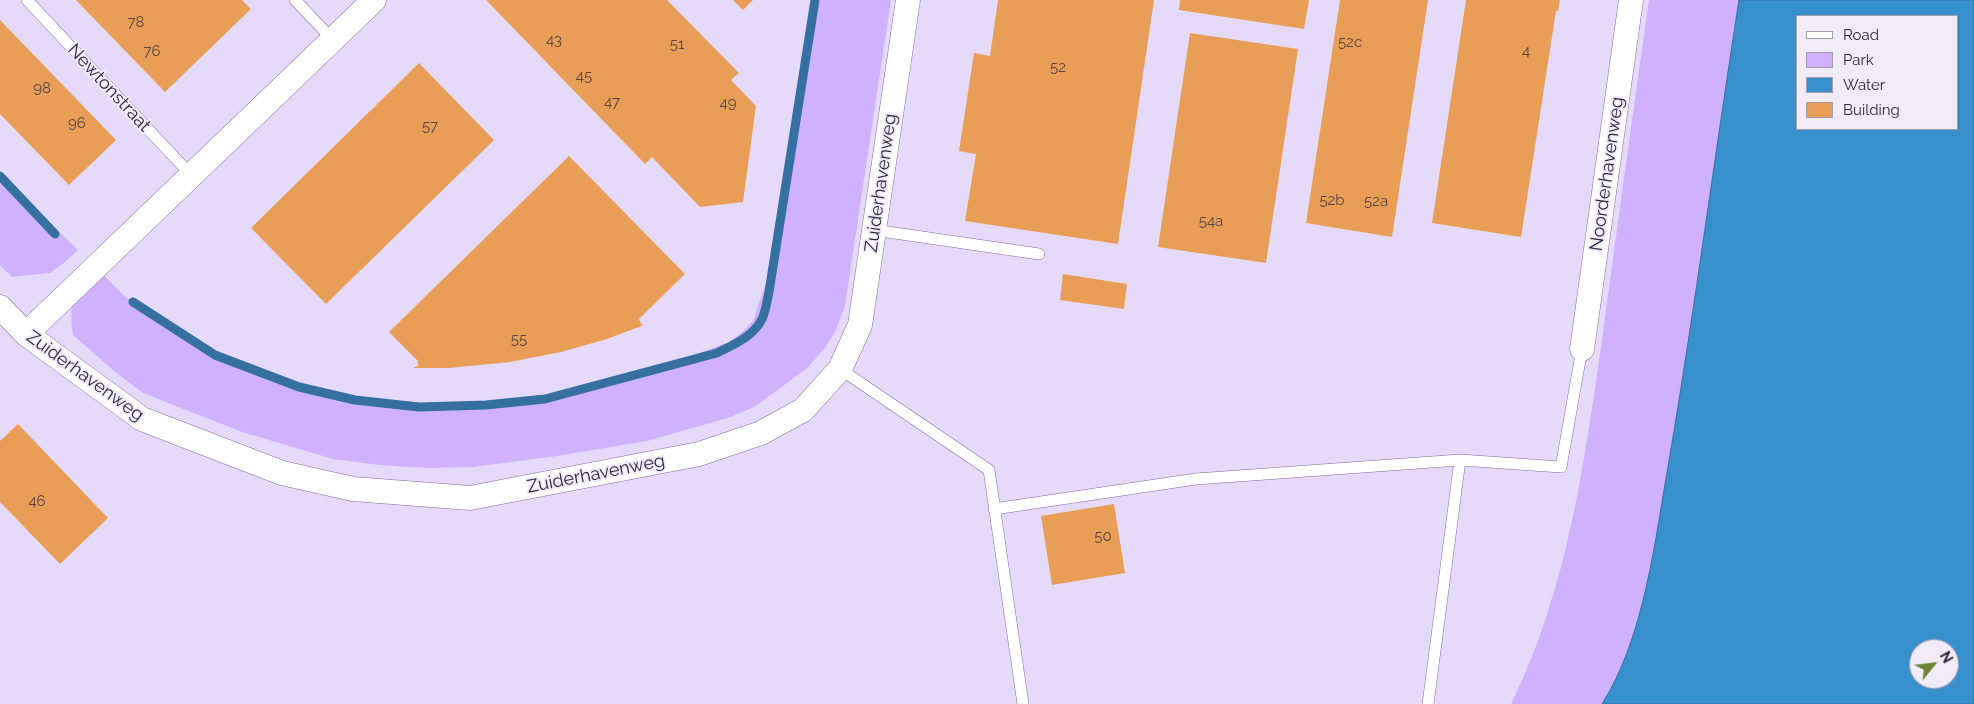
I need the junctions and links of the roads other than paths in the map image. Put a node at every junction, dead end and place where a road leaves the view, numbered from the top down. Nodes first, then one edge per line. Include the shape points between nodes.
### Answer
1 (27, 0) edge
2 (295, 0) edge
3 (374, 0) edge
4 (908, 0) edge
5 (1631, 0) edge
6 (333, 40) junction
7 (191, 176) junction
8 (874, 230) junction
9 (1039, 254) dead end
10 (0, 307) edge
11 (26, 334) junction
12 (1582, 349) joint
13 (840, 369) junction
14 (1460, 460) junction
15 (994, 509) junction
16 (1023, 704) edge
17 (1428, 704) edge

1 - 7 lane, Newtonstraat
2 - 6 lane
3 - 6 street
4 - 8 street, Zuiderhavenweg
5 - 12 street, Noorderhavenweg
6 - 7 street
7 - 11 street
8 - 9 lane
8 - 13 street, Zuiderhavenweg via 860,325
10 - 11 street, Zuiderhavenweg
11 - 13 street, Zuiderhavenweg via 142,419 282,474 353,489 470,498 699,454 761,433 804,410
12 - 14 lane via 1561,467
13 - 15 lane via 989,470
14 - 15 lane via 1196,480
14 - 17 lane
15 - 16 lane

